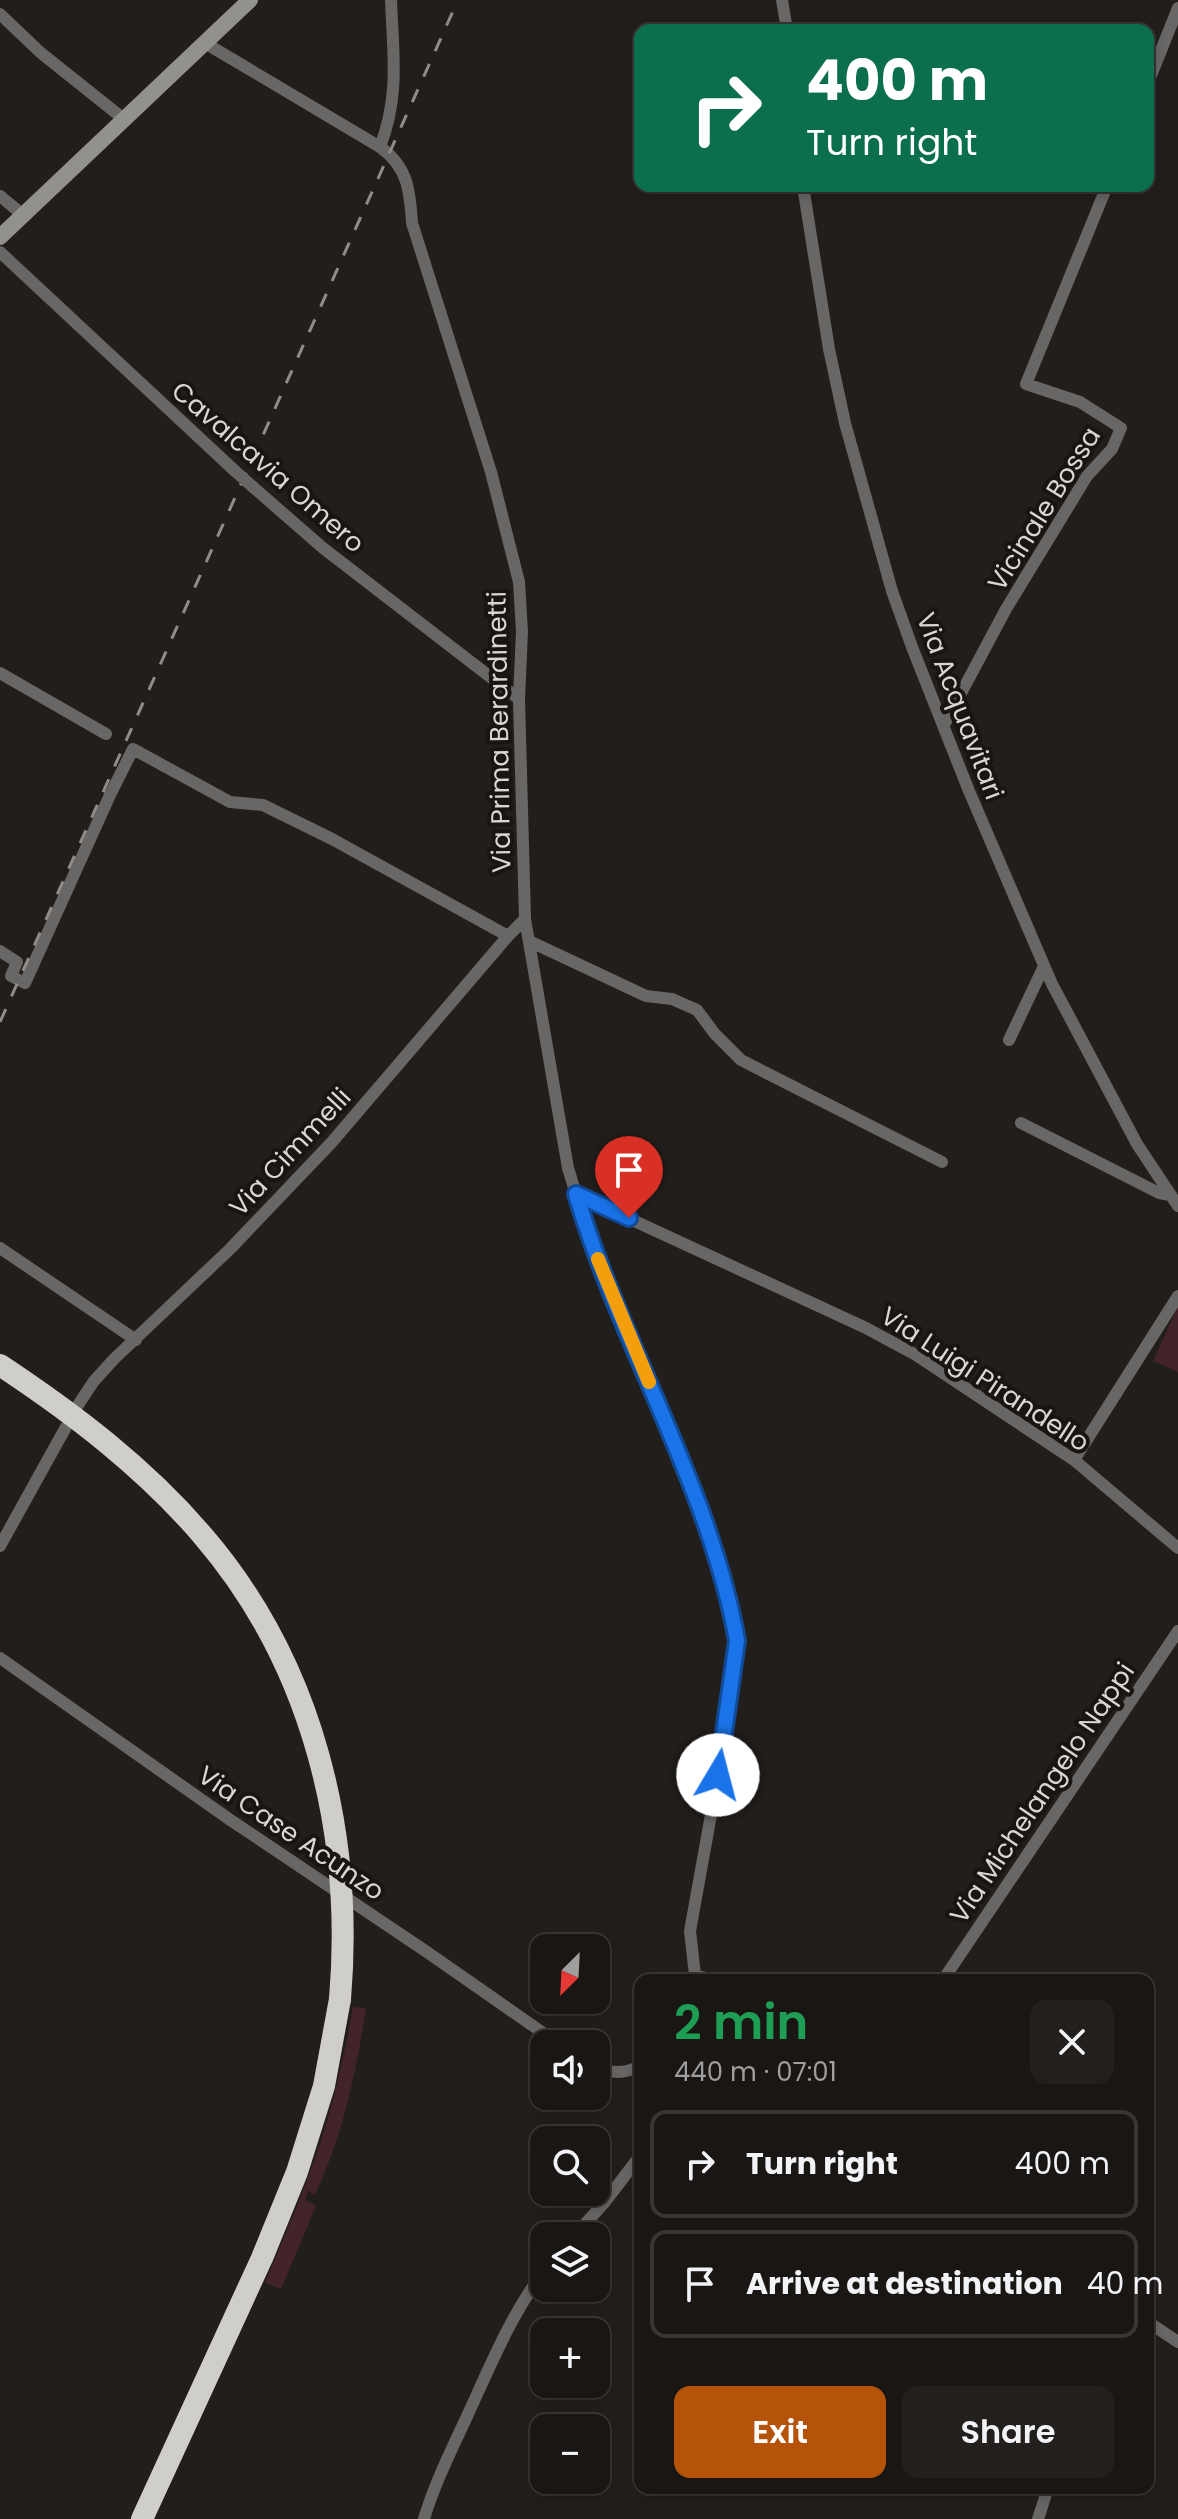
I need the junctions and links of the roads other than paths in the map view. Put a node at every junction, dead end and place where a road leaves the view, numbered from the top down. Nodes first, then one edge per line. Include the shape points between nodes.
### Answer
1 (250, 0) edge
2 (391, 0) edge
3 (782, 0) edge
4 (1178, 8) edge
5 (0, 14) edge
6 (786, 24) edge
7 (205, 43) junction
8 (1154, 68) edge
9 (125, 120) junction
10 (380, 147) junction
11 (804, 192) edge
12 (1105, 192) edge
13 (0, 196) edge
14 (23, 215) junction
15 (0, 237) edge
16 (0, 252) edge
17 (0, 673) edge
18 (519, 699) junction
19 (944, 725) junction
20 (106, 734) dead end
21 (525, 919) junction
22 (508, 936) junction
23 (529, 941) junction
24 (0, 951) edge
25 (1044, 966) junction
26 (1009, 1040) dead end
27 (1021, 1123) dead end
28 (942, 1162) dead end
29 (576, 1194) junction
30 (1174, 1200) edge
31 (0, 1248) edge
32 (1178, 1296) edge
33 (136, 1340) junction
34 (0, 1365) edge
35 (78, 1405) dead end
36 (66, 1427) dead end
37 (1074, 1460) junction
38 (0, 1546) edge
39 (1178, 1548) edge
40 (1178, 1631) edge
41 (0, 1658) edge
42 (693, 1974) edge
43 (947, 1974) edge
44 (539, 2030) edge
45 (634, 2069) edge
46 (610, 2072) edge
47 (634, 2164) edge
48 (587, 2222) edge
49 (530, 2293) edge
50 (1154, 2326) edge
51 (1178, 2342) edge
52 (1046, 2494) edge
53 (142, 2519) edge
54 (424, 2519) edge
55 (1038, 2519) edge

1 - 7 main road
2 - 10 street via 394,100
3 - 6 street
4 - 8 street
5 - 9 street
7 - 9 main road
7 - 10 street, Via Prima Berardinetti
9 - 14 main road
10 - 18 street, Via Prima Berardinetti via 406,175 412,223 509,538 519,582
11 - 19 street, Via Acquavitari via 845,423 892,591
12 - 19 street, Vicinale Bossa via 1026,384 1080,402 1121,428 1006,609
13 - 14 street
14 - 15 main road
16 - 18 street, Cavalcavia Omero, bridge via 323,548
17 - 20 street
18 - 21 street, Via Prima Berardinetti
19 - 25 street, Via Acquavitari
21 - 22 street, Via Cimmelli
21 - 23 street, Via Prima Berardinetti
22 - 24 street via 332,839 263,805 230,802 133,749 25,983 11,976 17,962
22 - 33 street, Via Cimmelli via 332,1142
23 - 28 street via 646,996 697,1010 741,1060
23 - 29 street, Via Prima Berardinetti
25 - 26 street
25 - 30 street, Via Acquavitari via 1137,1144
27 - 30 street
29 - 37 street, Via Luigi Pirandello via 879,1335
29 - 42 street, Via Prima Berardinetti via 704,1525 737,1641 690,1931
31 - 33 street
32 - 37 street
33 - 35 street, Via Cimmelli via 94,1381
34 - 53 highway, bridge via 124,1456 224,1563 278,1650 309,1723 338,1839 344,1919 340,1999 324,2086 262,2258
36 - 38 street
37 - 39 street, Via Luigi Pirandello
40 - 43 street, Via Michelangelo Nappi
41 - 44 street, Via Case Acunzo
45 - 46 street
47 - 48 street
49 - 54 street via 490,2365
50 - 51 street
52 - 55 street

